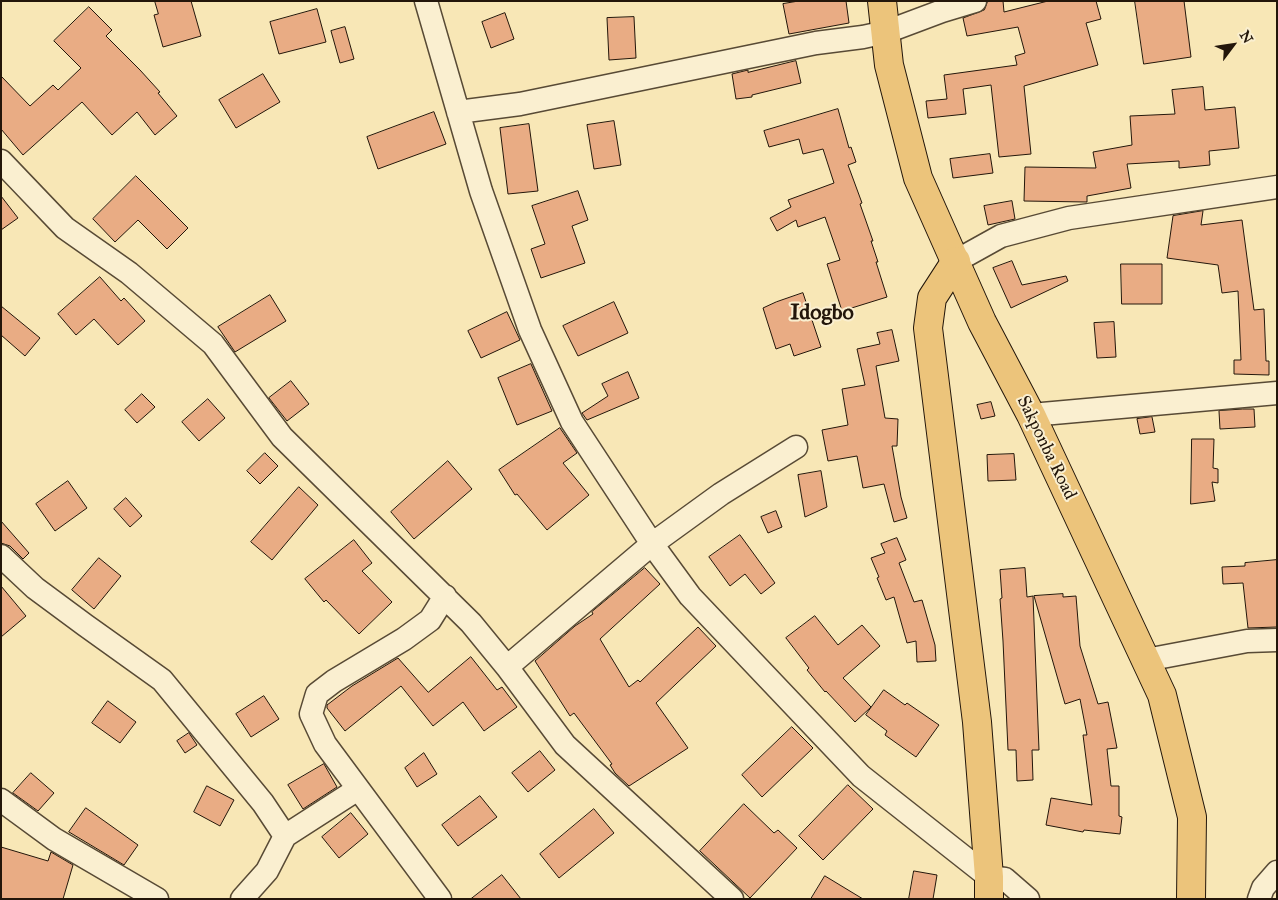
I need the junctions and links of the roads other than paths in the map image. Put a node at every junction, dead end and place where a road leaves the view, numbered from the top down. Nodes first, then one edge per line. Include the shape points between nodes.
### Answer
1 (426, 1) edge
2 (882, 1) edge
3 (975, 1) edge
4 (886, 32) junction
5 (458, 112) junction
6 (1, 161) edge
7 (1277, 187) edge
8 (956, 261) junction
9 (1277, 393) edge
10 (1031, 415) junction
11 (796, 448) dead end
12 (652, 544) junction
13 (1, 556) edge
14 (445, 596) junction
15 (1277, 640) edge
16 (1146, 660) junction
17 (507, 667) junction
18 (358, 789) junction
19 (1, 800) edge
20 (285, 836) junction
21 (1277, 872) edge
22 (989, 888) edge
23 (157, 899) edge
24 (242, 899) edge
25 (440, 899) edge
26 (732, 899) edge
27 (1028, 899) edge
28 (1191, 899) edge
29 (1259, 899) edge

1 - 5 street
2 - 4 main road, Sakponba Road
3 - 4 street
4 - 5 street via 816,43 520,104
4 - 8 main road, Sakponba Road via 889,64 918,178
5 - 12 street via 481,190 530,330 572,422
6 - 14 street via 65,228 129,273 213,344 282,437
7 - 8 street via 1069,218 1001,236
8 - 10 main road, Sakponba Road via 982,322
8 - 22 main road via 932,298 928,328 977,722
9 - 10 street
10 - 16 main road, Sakponba Road
11 - 12 street via 721,494
12 - 17 street
12 - 22 street via 690,596 861,776
13 - 20 street via 35,588 162,680 263,803
14 - 17 street via 472,623
14 - 18 street via 430,620 317,694 311,714 325,744
15 - 16 street via 1247,641
16 - 28 main road, Sakponba Road via 1162,695 1192,817
17 - 26 street via 564,745
18 - 20 street
18 - 25 street
19 - 23 street via 54,839
20 - 24 street via 267,870
21 - 29 street via 1263,888
22 - 27 street via 1005,879

